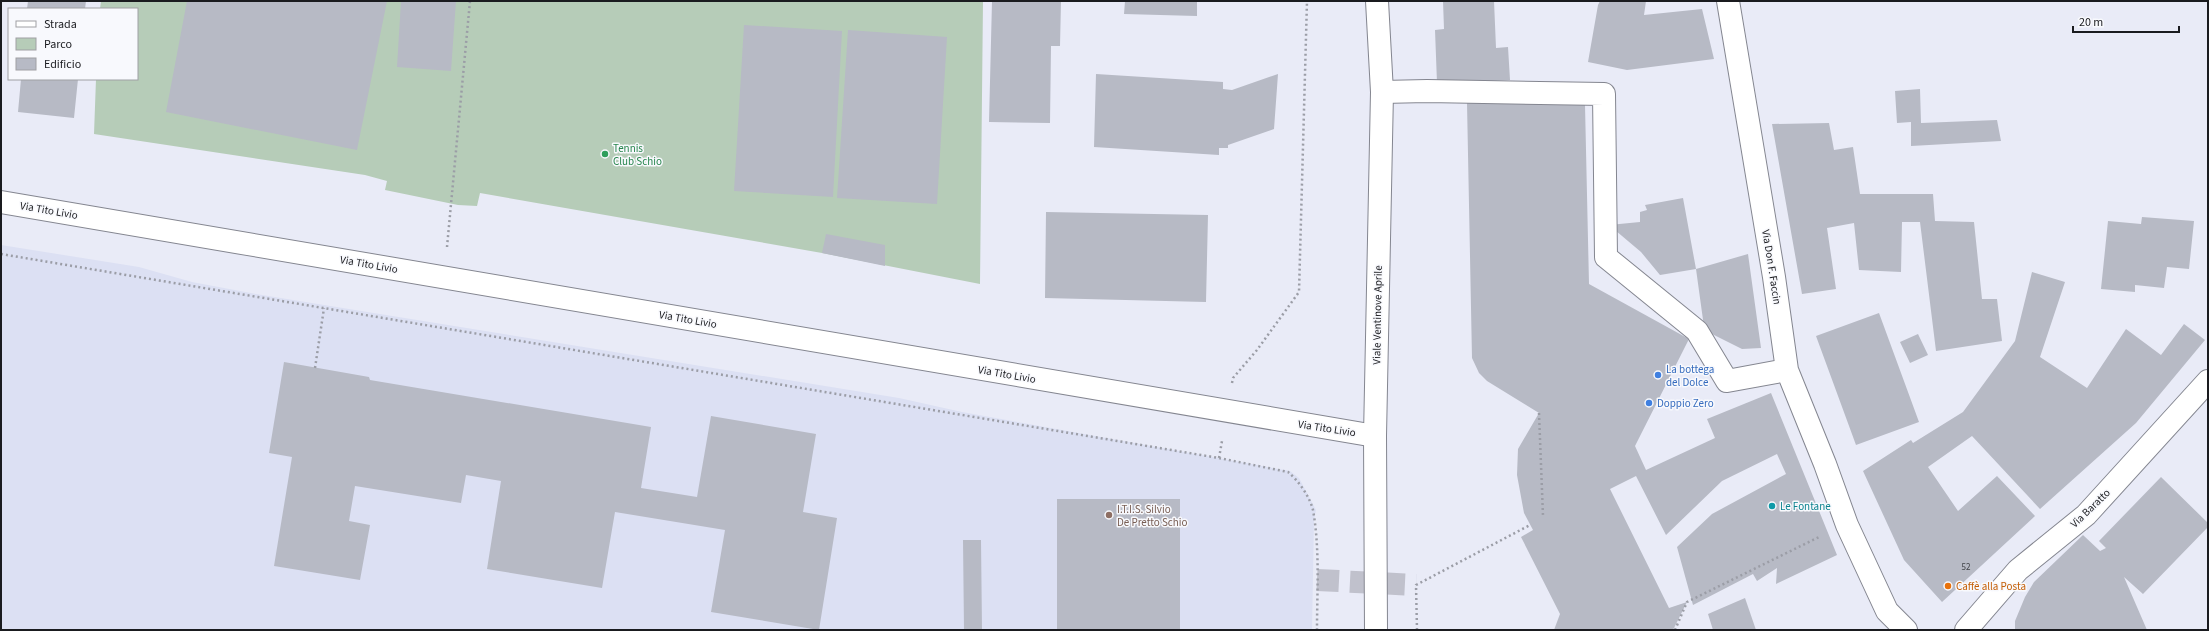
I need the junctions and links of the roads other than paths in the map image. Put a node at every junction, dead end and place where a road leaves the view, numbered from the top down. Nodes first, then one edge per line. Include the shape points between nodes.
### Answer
1 (1377, 1) edge
2 (1728, 1) edge
3 (1382, 92) junction
4 (1, 202) edge
5 (1787, 370) junction
6 (2208, 381) edge
7 (1375, 436) junction
8 (1376, 630) edge
9 (1906, 630) edge
10 (1966, 630) edge

1 - 3 street, Viale Ventinove Aprile
2 - 5 street, Via Don F. Faccin
3 - 5 street via 1604,94 1606,257 1698,331 1727,381
3 - 7 street, Viale Ventinove Aprile
4 - 7 street, Via Tito Livio
5 - 9 street, Via Don F. Faccin via 1826,464 1847,525 1887,611
6 - 10 street, Via Baratto via 2086,515 2018,570
7 - 8 street, Viale Ventinove Aprile

